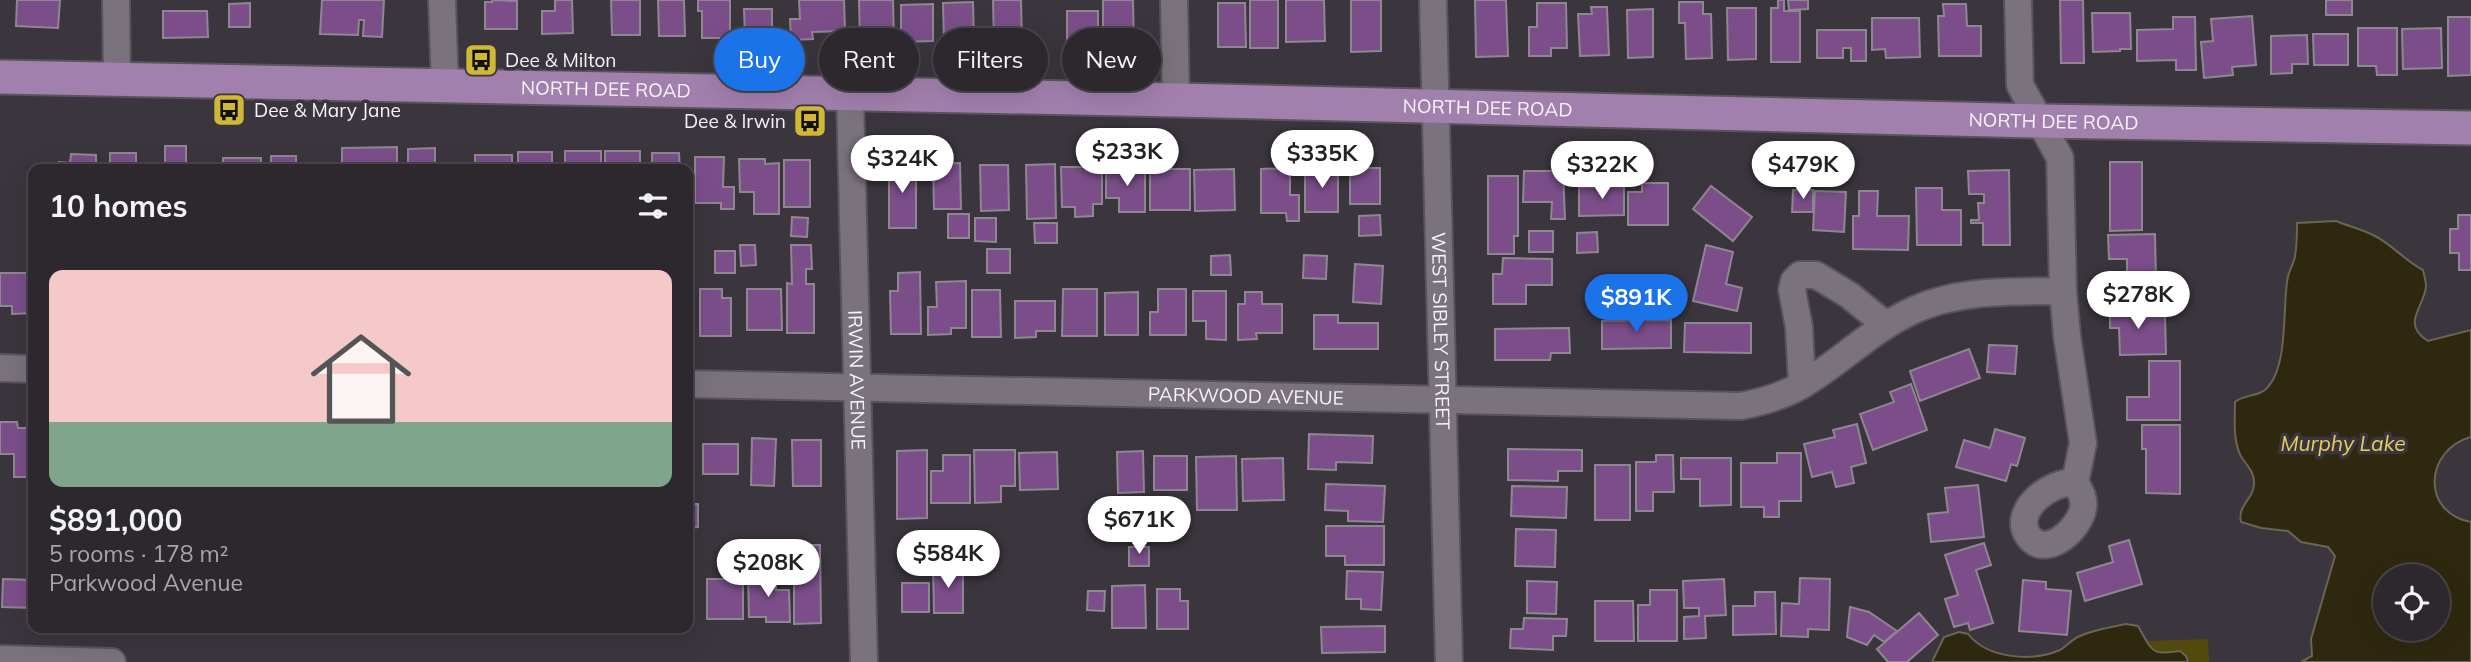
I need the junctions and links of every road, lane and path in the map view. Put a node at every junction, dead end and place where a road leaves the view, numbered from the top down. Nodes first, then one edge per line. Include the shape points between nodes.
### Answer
1 (116, 0) edge
2 (442, 0) edge
3 (1174, 0) edge
4 (1433, 0) edge
5 (2018, 0) edge
6 (0, 77) edge
7 (117, 79) junction
8 (445, 87) junction
9 (850, 96) junction
10 (1176, 100) junction
11 (1436, 107) junction
12 (2039, 121) junction
13 (2471, 128) edge
14 (2063, 290) junction
15 (1886, 325) junction
16 (0, 368) edge
17 (28, 369) edge
18 (693, 384) edge
19 (1802, 385) junction
20 (856, 387) junction
21 (1443, 400) junction
22 (2075, 482) dead end
23 (0, 659) edge
24 (112, 662) edge
25 (864, 662) edge
26 (1449, 662) edge

1 - 7 street
2 - 8 street
3 - 10 street
4 - 11 street, WEST SIBLEY STREET
5 - 12 street via 2020,85
6 - 7 main road, NORTH DEE ROAD
7 - 8 main road, NORTH DEE ROAD
8 - 9 main road, NORTH DEE ROAD
9 - 10 main road, NORTH DEE ROAD
9 - 20 street, IRWIN AVENUE
10 - 11 main road, NORTH DEE ROAD
11 - 12 main road, NORTH DEE ROAD
11 - 21 street, WEST SIBLEY STREET
12 - 13 main road, NORTH DEE ROAD
12 - 14 street via 2060,158
14 - 15 street, PARKWOOD AVENUE via 1978,293 1942,300
14 - 22 street via 2083,443
15 - 19 street, PARKWOOD AVENUE
15 - 19 street via 1816,275 1800,275 1792,290
16 - 17 street
18 - 20 street, PARKWOOD AVENUE
19 - 21 street, PARKWOOD AVENUE via 1741,406
20 - 21 street, PARKWOOD AVENUE
20 - 25 street, IRWIN AVENUE
21 - 26 street, WEST SIBLEY STREET
23 - 24 street

